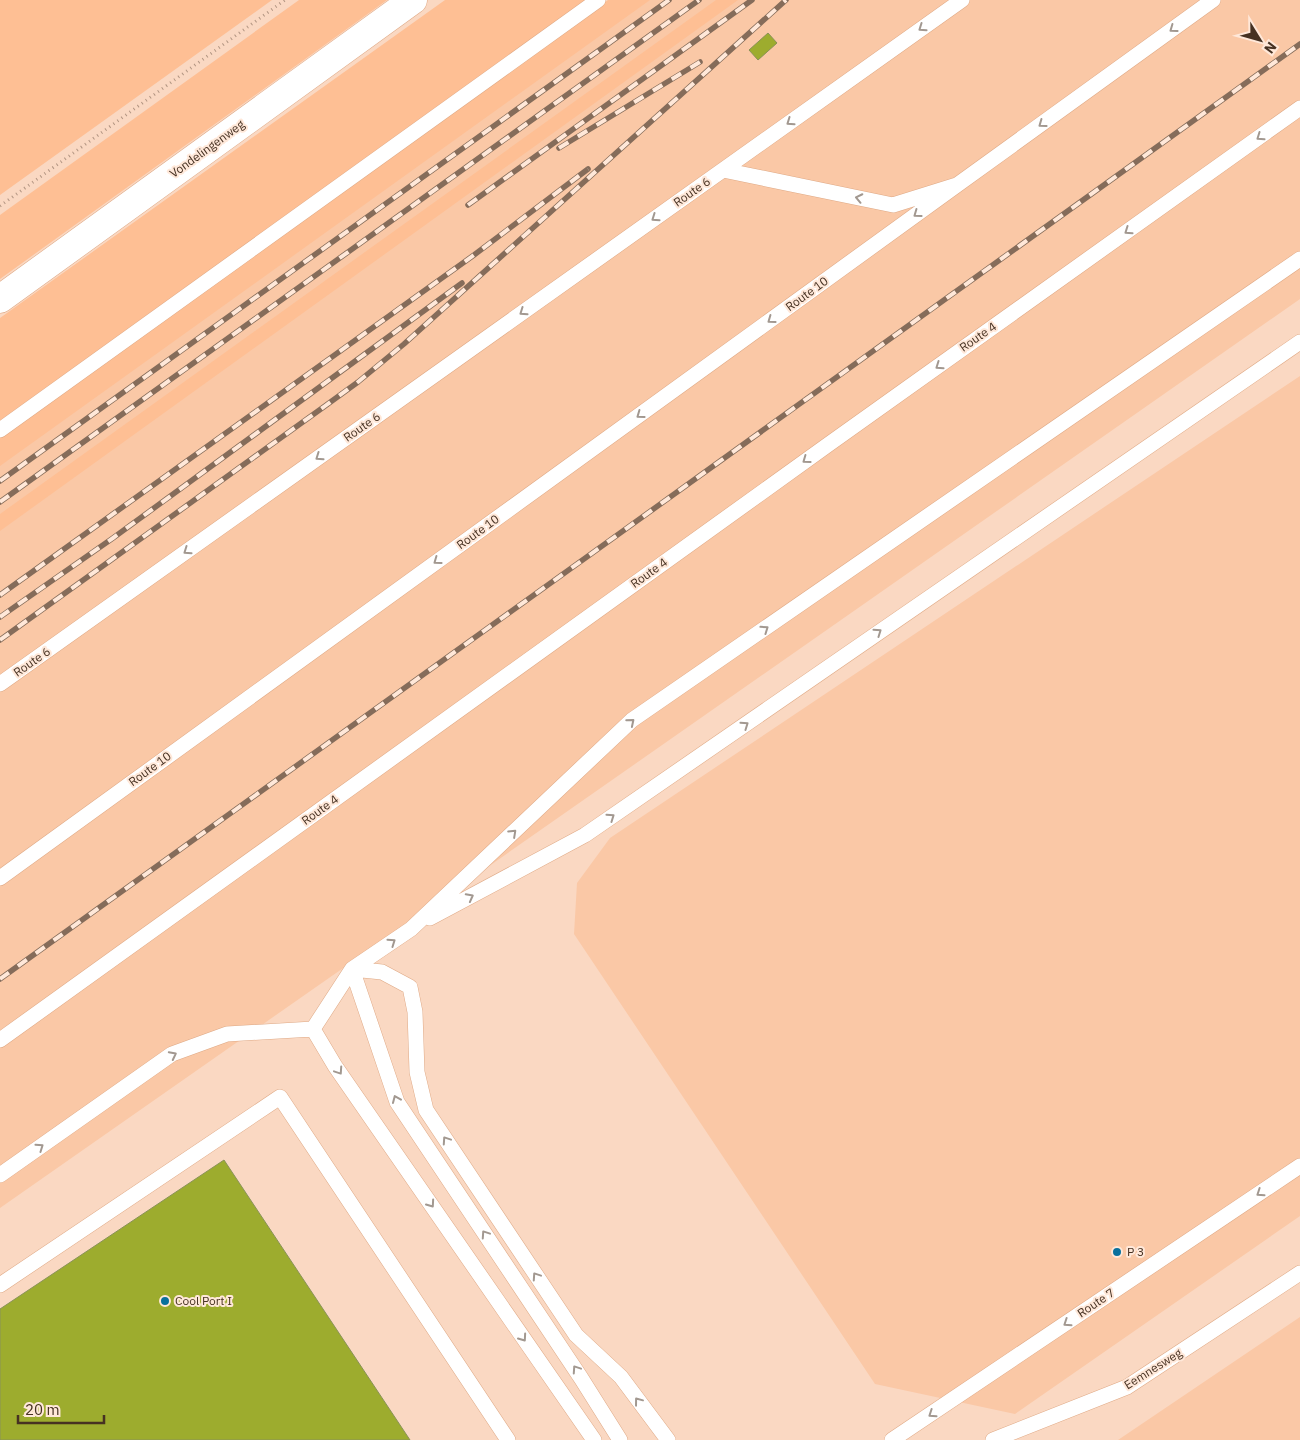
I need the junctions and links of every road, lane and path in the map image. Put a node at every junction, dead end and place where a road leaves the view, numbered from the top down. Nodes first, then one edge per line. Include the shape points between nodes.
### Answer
1 (285, 0) edge
2 (413, 0) edge
3 (598, 0) edge
4 (962, 0) edge
5 (1213, 0) edge
6 (1300, 108) edge
7 (723, 170) junction
8 (957, 186) junction
9 (0, 206) edge
10 (1300, 259) edge
11 (0, 299) edge
12 (1300, 342) edge
13 (0, 430) edge
14 (0, 684) edge
15 (0, 878) edge
16 (411, 928) junction
17 (352, 969) junction
18 (314, 1029) junction
19 (0, 1040) edge
20 (1300, 1166) edge
21 (0, 1176) edge
22 (1300, 1274) edge
23 (0, 1285) edge
24 (508, 1440) edge
25 (594, 1440) edge
26 (620, 1440) edge
27 (668, 1440) edge
28 (892, 1440) edge
29 (993, 1440) edge

1 - 9 path
2 - 11 main road, Vondelingenweg
3 - 13 lane
4 -> 7 lane, Route 6
5 -> 8 lane, Route 10
6 -> 19 lane, Route 4
8 -> 7 lane via 893,205
7 -> 14 lane, Route 6
8 -> 15 lane, Route 10
16 -> 10 lane via 632,720
16 -> 12 lane via 585,834
17 -> 16 lane
17 - 18 lane
26 -> 17 lane via 397,1102
27 -> 17 lane via 621,1377 576,1335 426,1110 417,1072 415,1012 410,987 382,972
21 -> 18 lane via 172,1054 227,1034
18 -> 25 lane via 341,1074
20 -> 28 lane, Route 7
22 - 29 lane, Eemnesweg via 1127,1387
23 - 24 lane via 280,1097

